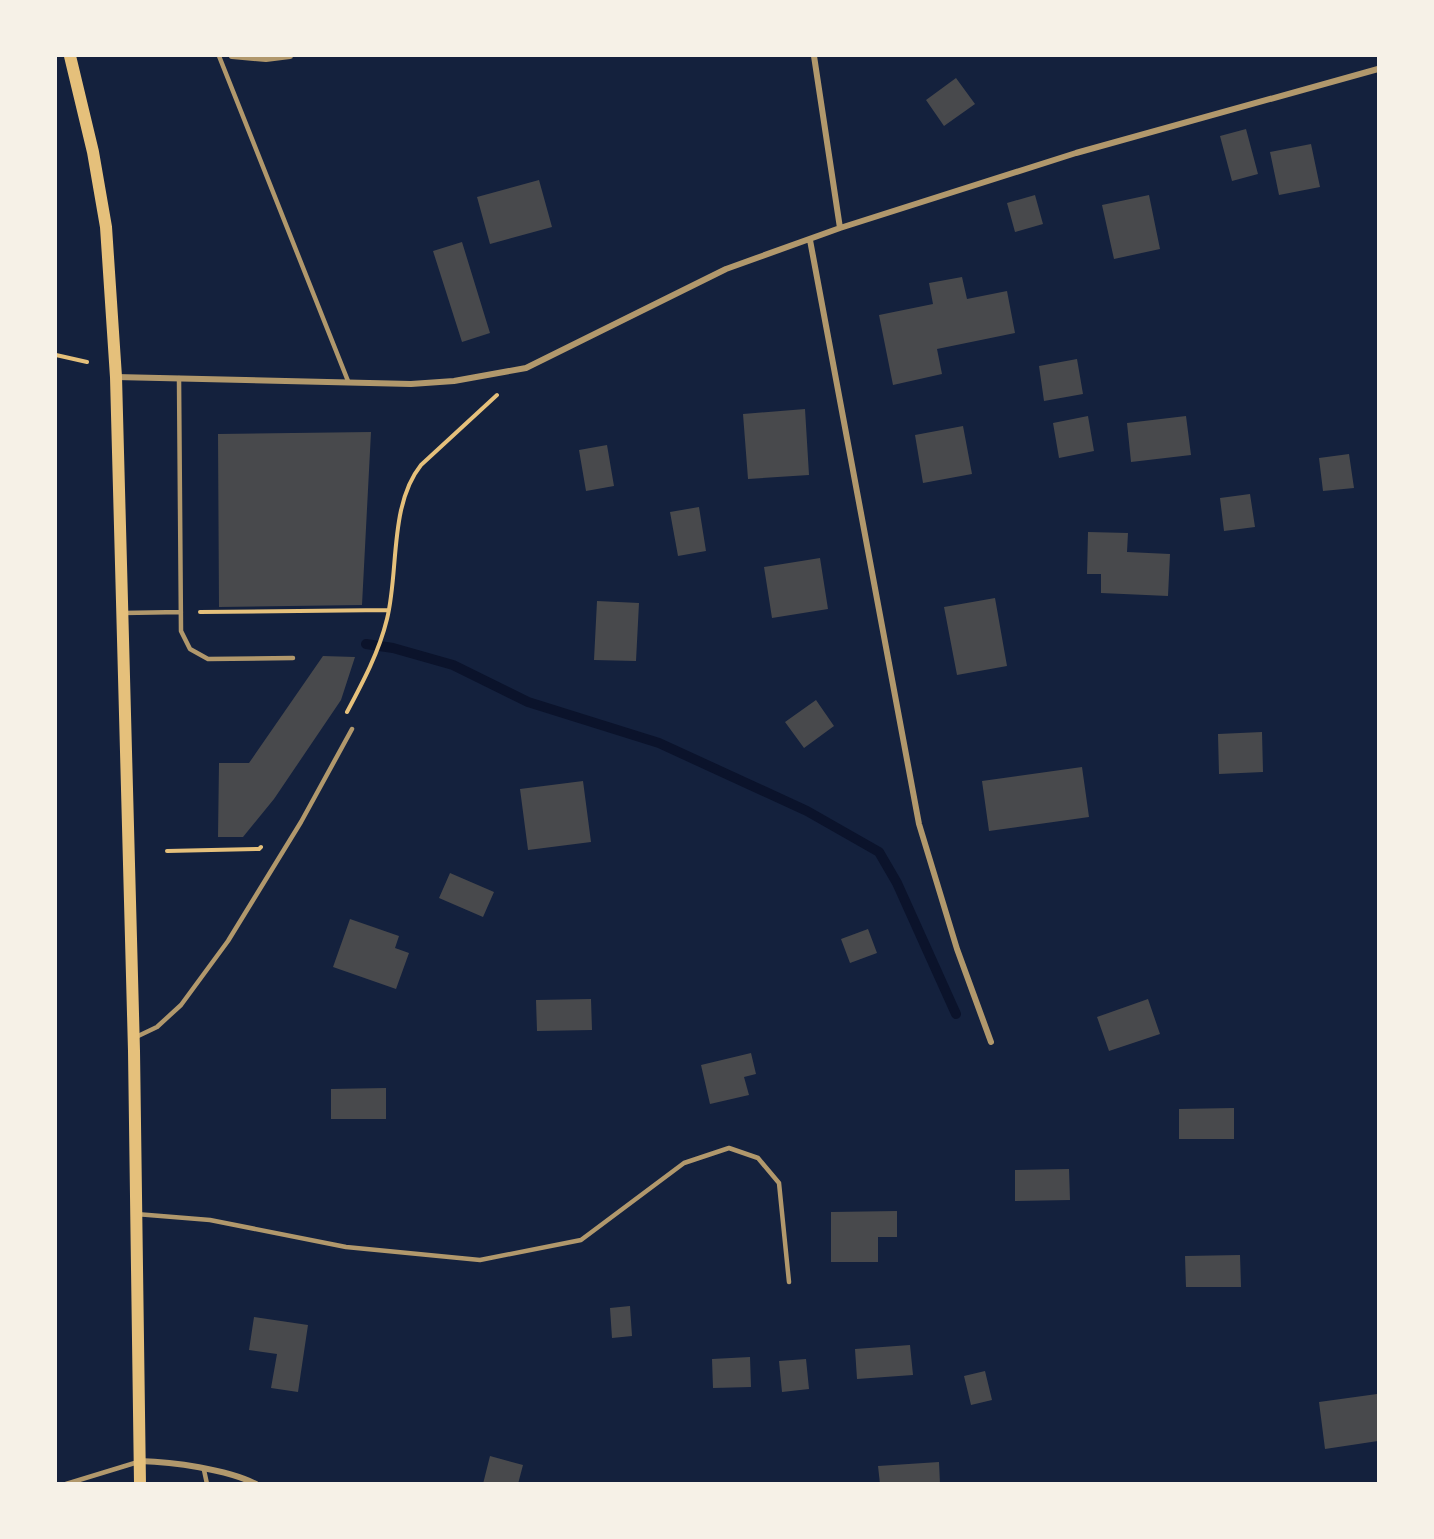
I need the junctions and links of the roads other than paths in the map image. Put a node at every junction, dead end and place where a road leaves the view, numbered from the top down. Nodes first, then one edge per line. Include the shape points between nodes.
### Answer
1 (70, 56) edge
2 (219, 56) edge
3 (232, 56) edge
4 (290, 56) edge
5 (814, 56) edge
6 (1378, 69) edge
7 (840, 228) junction
8 (810, 240) junction
9 (116, 377) junction
10 (179, 378) junction
11 (348, 381) junction
12 (181, 612) junction
13 (123, 613) junction
14 (293, 658) dead end
15 (352, 729) dead end
16 (134, 1038) junction
17 (991, 1042) dead end
18 (136, 1214) junction
19 (789, 1282) dead end
20 (140, 1461) junction
21 (204, 1470) junction
22 (66, 1484) edge
23 (140, 1484) edge
24 (207, 1484) edge
25 (256, 1484) edge

1 - 9 main road via 106,227
2 - 11 lane
3 - 4 street via 266,60
5 - 7 street
6 - 7 street via 1076,153
7 - 8 street
8 - 11 street via 726,269 526,368 454,381
8 - 17 street via 919,824 957,949
9 - 10 street
9 - 13 main road
10 - 11 street
10 - 12 lane
12 - 13 lane
12 - 14 lane via 181,631 190,649 208,659
13 - 16 main road
15 - 16 lane via 228,941 181,1005 158,1027
16 - 18 main road
18 - 19 lane via 210,1220 346,1247 480,1260 581,1240 684,1162 729,1148 758,1158 779,1183
18 - 20 main road
20 - 21 street
20 - 22 lane
20 - 23 main road
21 - 24 lane
21 - 25 street

